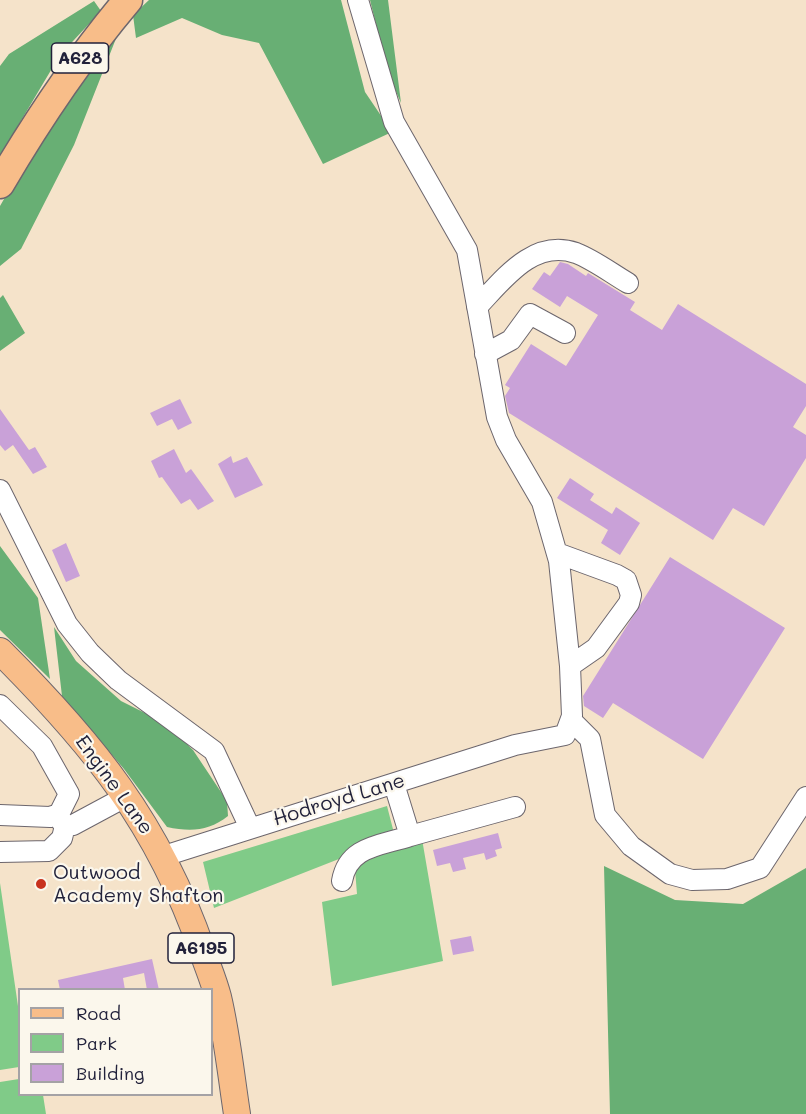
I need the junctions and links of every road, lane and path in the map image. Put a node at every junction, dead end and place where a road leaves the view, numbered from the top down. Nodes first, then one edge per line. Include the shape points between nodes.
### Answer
1 (128, 0) edge
2 (358, 0) edge
3 (0, 184) edge
4 (628, 283) dead end
5 (477, 307) junction
6 (565, 333) dead end
7 (485, 354) junction
8 (0, 490) edge
9 (557, 553) junction
10 (0, 651) edge
11 (570, 666) junction
12 (0, 705) edge
13 (571, 720) junction
14 (394, 784) junction
15 (127, 796) junction
16 (806, 797) edge
17 (515, 807) dead end
18 (0, 815) edge
19 (61, 820) junction
20 (250, 828) junction
21 (410, 836) junction
22 (0, 852) edge
23 (164, 856) junction
24 (342, 881) dead end
25 (237, 1114) edge

1 - 3 highway, A628 via 76,64
2 - 5 street via 394,122 467,250
4 - 5 street via 578,254 551,251 520,263
5 - 7 street
6 - 7 street via 530,315 511,340
7 - 9 street via 496,417 542,502
8 - 20 street via 67,624 118,680 214,751
9 - 11 street
9 - 11 street via 626,580 631,595 596,648
10 - 15 main road, Engine Lane / A6195 via 56,707
11 - 13 street
12 - 19 street via 42,746 67,787 69,794
13 - 14 street, Hodroyd Lane via 565,735 515,745
13 - 16 street via 590,739 605,815 631,846 670,874 692,880 727,879 760,868
14 - 20 street, Hodroyd Lane
14 - 21 street
15 - 19 street via 73,825
15 - 23 main road, Engine Lane / A6195
17 - 21 street
18 - 19 street
19 - 22 street via 62,838 49,851
20 - 23 street, Hodroyd Lane
21 - 24 street via 355,854 345,866
23 - 25 main road, Engine Lane / A6195 via 218,997

